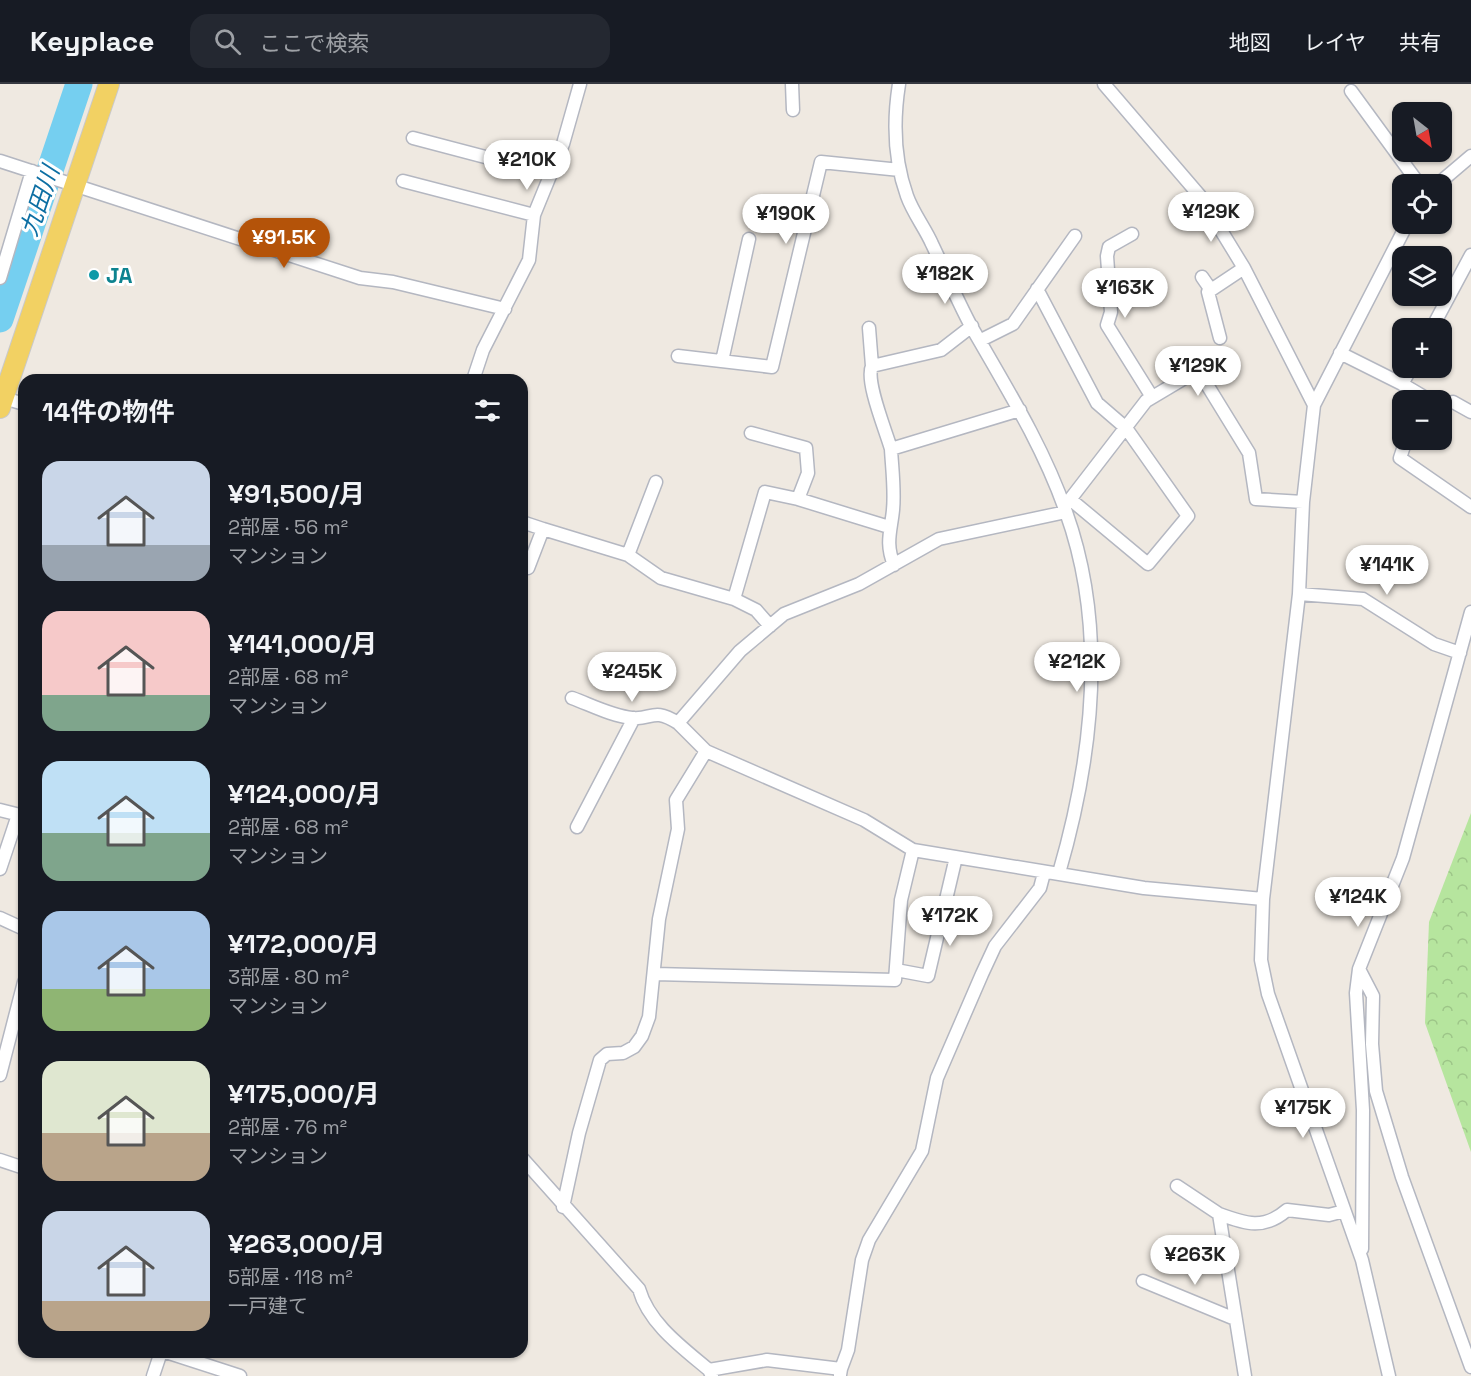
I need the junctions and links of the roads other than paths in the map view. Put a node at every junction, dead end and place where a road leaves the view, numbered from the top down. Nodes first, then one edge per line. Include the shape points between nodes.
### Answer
1 (109, 84) edge
2 (579, 84) edge
3 (792, 84) edge
4 (899, 84) edge
5 (1104, 84) edge
6 (1351, 91) dead end
7 (794, 110) dead end
8 (413, 138) dead end
9 (1471, 156) edge
10 (0, 161) edge
11 (900, 170) junction
12 (36, 172) junction
13 (550, 174) junction
14 (1412, 174) edge
15 (1450, 174) edge
16 (403, 181) dead end
17 (67, 183) junction
18 (534, 215) junction
19 (1132, 234) dead end
20 (1402, 234) edge
21 (1075, 236) dead end
22 (749, 239) dead end
23 (1471, 255) edge
24 (1244, 268) junction
25 (1202, 277) dead end
26 (0, 278) edge
27 (1037, 289) junction
28 (1210, 290) junction
29 (505, 309) junction
30 (1437, 318) edge
31 (972, 326) junction
32 (869, 328) dead end
33 (1220, 338) dead end
34 (981, 340) junction
35 (1340, 353) junction
36 (678, 356) dead end
37 (722, 361) junction
38 (872, 366) junction
39 (475, 374) edge
40 (1405, 378) edge
41 (1402, 384) junction
42 (1413, 390) edge
43 (1152, 397) junction
44 (1453, 402) dead end
45 (2, 403) edge
46 (18, 404) edge
47 (1314, 405) junction
48 (1020, 410) junction
49 (1471, 412) edge
50 (1126, 428) junction
51 (751, 433) dead end
52 (891, 449) junction
53 (1403, 450) edge
54 (656, 482) dead end
55 (798, 499) junction
56 (1303, 502) junction
57 (1067, 506) junction
58 (1471, 507) edge
59 (528, 524) edge
60 (889, 528) junction
61 (543, 529) junction
62 (628, 555) junction
63 (894, 565) junction
64 (528, 568) dead end
65 (1299, 594) junction
66 (734, 599) junction
67 (1471, 612) edge
68 (770, 626) junction
69 (1460, 653) junction
70 (572, 698) dead end
71 (634, 718) junction
72 (678, 723) junction
73 (706, 751) junction
74 (0, 810) edge
75 (18, 814) edge
76 (18, 823) edge
77 (577, 827) dead end
78 (913, 850) junction
79 (956, 857) junction
80 (0, 869) edge
81 (1044, 873) junction
82 (1059, 873) junction
83 (1263, 899) junction
84 (0, 918) edge
85 (18, 926) edge
86 (1359, 969) junction
87 (896, 970) junction
88 (655, 974) junction
89 (18, 1005) edge
90 (0, 1075) edge
91 (0, 1160) edge
92 (528, 1165) edge
93 (18, 1166) edge
94 (1177, 1186) dead end
95 (563, 1207) junction
96 (1344, 1211) junction
97 (1219, 1214) junction
98 (1362, 1260) junction
99 (1143, 1281) dead end
100 (1235, 1319) junction
101 (159, 1358) edge
102 (184, 1358) edge
103 (1471, 1367) edge
104 (841, 1373) edge
105 (710, 1374) edge
106 (153, 1376) edge
107 (240, 1376) edge
108 (1245, 1376) edge
109 (1389, 1376) edge

1 - 17 main road
2 - 13 street
3 - 7 street
4 - 11 street via 894,128
5 - 24 street via 1200,196
6 - 14 street
8 - 13 street
9 - 15 street
10 - 12 street
11 - 31 street via 907,197
11 - 37 street via 821,162 772,367
12 - 17 street
12 - 26 street
13 - 18 street
16 - 18 street
17 - 29 street via 360,278
17 - 45 main road
18 - 29 street via 529,260
19 - 43 street via 1109,247 1111,312 1107,325
20 - 35 street
21 - 27 street
22 - 37 street
23 - 30 street
24 - 28 street
24 - 47 street
25 - 28 street
27 - 34 street via 1013,324
27 - 50 street via 1097,403
28 - 33 street
29 - 39 street
31 - 34 street
31 - 38 street via 941,350
32 - 38 street
34 - 48 street
35 - 41 street
35 - 47 street
36 - 37 street
38 - 52 street via 869,372
40 - 41 street
41 - 42 street
43 - 50 street
43 - 56 street via 1198,370 1250,453 1256,499
44 - 49 street
45 - 46 street
47 - 56 street
48 - 52 street
48 - 57 street
50 - 57 street
50 - 57 street via 1188,516 1148,564
51 - 55 street via 806,448 808,473
52 - 60 street via 893,511
53 - 58 street via 1400,458
54 - 62 street
55 - 60 street
55 - 66 street via 765,492
56 - 65 street
57 - 63 street via 939,539
57 - 82 street via 1090,613 1092,698 1082,777
59 - 61 street
60 - 63 street via 889,553
61 - 62 street
61 - 64 street
62 - 66 street via 661,578
63 - 68 street via 859,584 784,614
65 - 69 street via 1362,599 1434,644
65 - 83 street
66 - 68 street via 756,610
67 - 69 street
68 - 72 street via 740,651
69 - 86 street via 1403,858
70 - 71 street
71 - 72 street via 651,714
71 - 77 street
72 - 73 street
73 - 78 street via 864,820
73 - 88 street via 676,800 678,829 659,919
74 - 75 street
76 - 80 street
78 - 79 street
78 - 87 street via 902,900
79 - 81 street
79 - 87 street via 928,976
81 - 82 street
81 - 104 street via 1040,888 995,946 937,1078 922,1151 869,1240
82 - 83 street via 1144,888
83 - 96 street via 1261,960 1268,994
84 - 85 street
86 - 98 street via 1356,993 1363,1110
86 - 103 street via 1373,996 1376,1091 1402,1177
87 - 88 street via 895,981
88 - 95 street via 642,1036 623,1053 608,1054 600,1060
89 - 90 street
91 - 93 street
92 - 95 street
94 - 97 street
95 - 105 street via 639,1289 656,1321
96 - 97 street via 1329,1215 1287,1210 1274,1221 1260,1224
96 - 98 street
97 - 100 street
98 - 109 street
99 - 100 street
100 - 108 street
101 - 106 street
102 - 107 street
104 - 105 street via 767,1360

